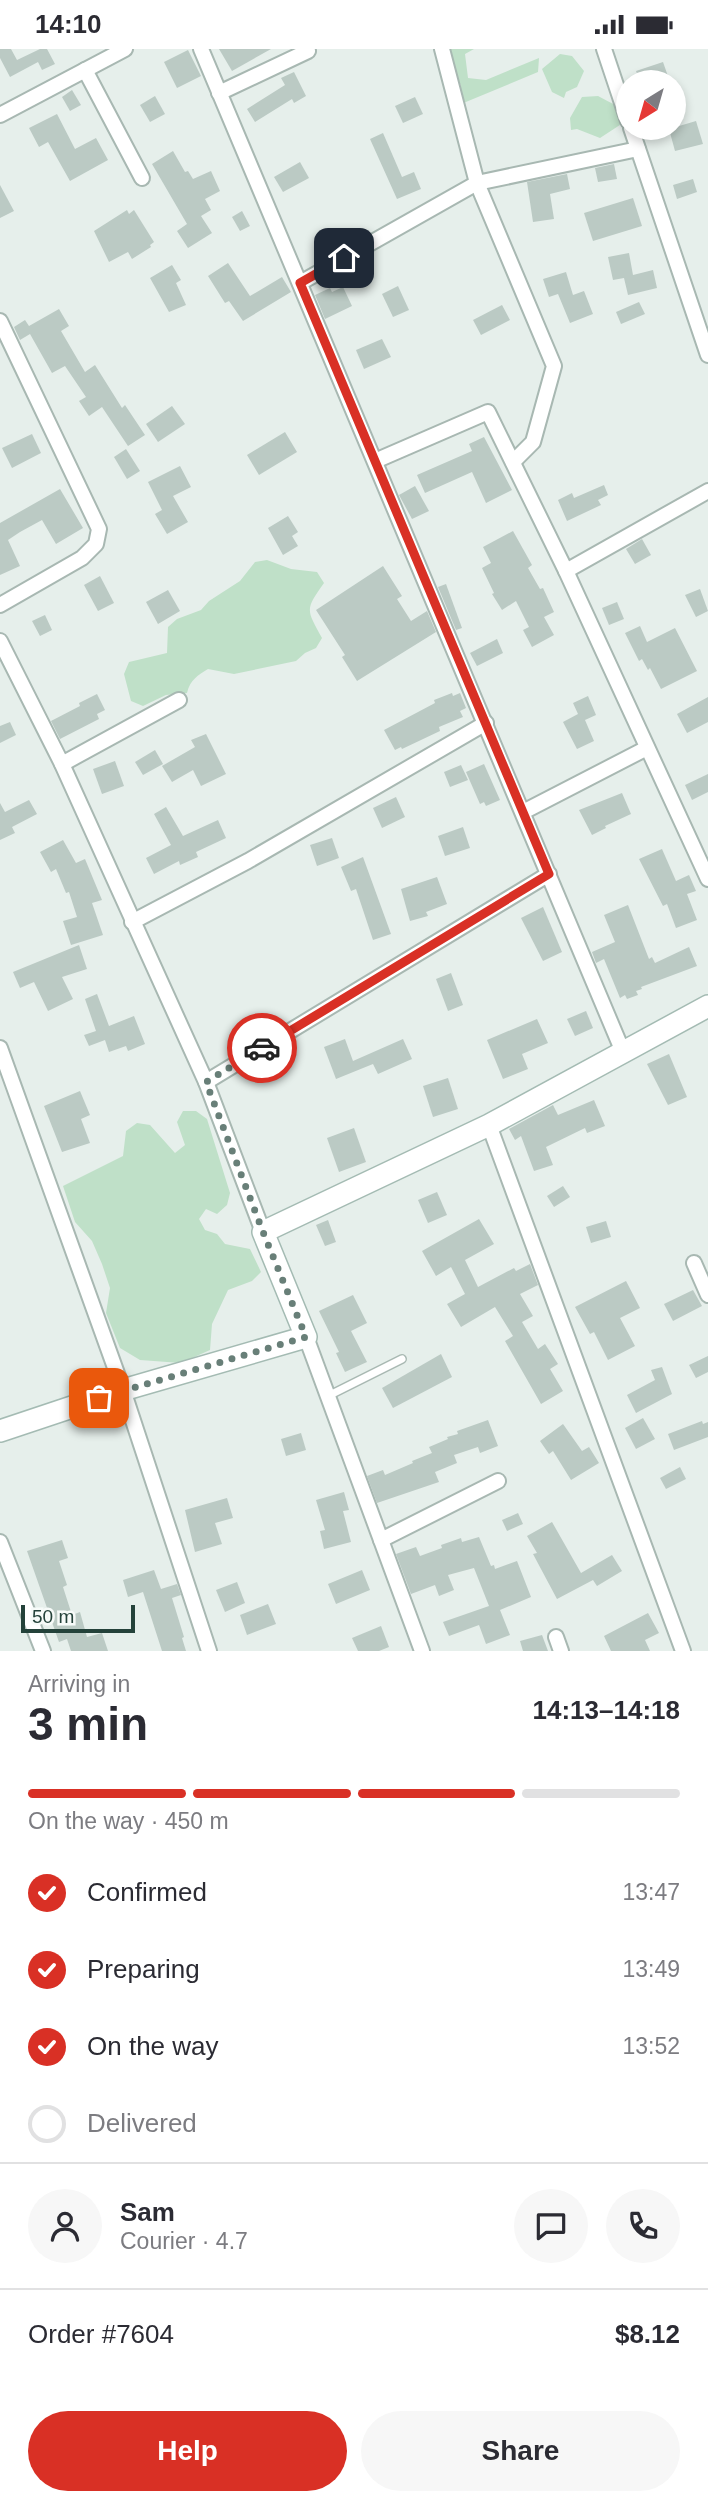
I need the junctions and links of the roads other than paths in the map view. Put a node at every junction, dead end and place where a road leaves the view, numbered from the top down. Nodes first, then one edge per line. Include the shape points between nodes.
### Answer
1 (125, 49) edge
2 (201, 49) edge
3 (442, 49) edge
4 (604, 49) edge
5 (308, 51) edge
6 (85, 70) junction
7 (616, 85) edge
8 (219, 93) junction
9 (0, 115) edge
10 (635, 140) edge
11 (638, 149) junction
12 (142, 178) dead end
13 (477, 183) junction
14 (300, 283) junction
15 (0, 321) edge
16 (708, 355) edge
17 (375, 461) junction
18 (513, 462) junction
19 (708, 491) edge
20 (565, 571) junction
21 (0, 605) edge
22 (0, 641) edge
23 (179, 700) dead end
24 (485, 723) junction
25 (647, 748) junction
26 (62, 764) junction
27 (523, 812) junction
28 (549, 874) junction
29 (708, 879) edge
30 (132, 922) junction
31 (708, 1006) edge
32 (0, 1048) edge
33 (622, 1052) junction
34 (206, 1082) junction
35 (489, 1125) junction
36 (263, 1232) junction
37 (694, 1263) dead end
38 (708, 1295) edge
39 (306, 1337) junction
40 (402, 1359) dead end
41 (123, 1390) junction
42 (328, 1396) junction
43 (0, 1431) edge
44 (498, 1481) dead end
45 (381, 1540) junction
46 (0, 1542) edge
47 (43, 1651) edge
48 (209, 1651) edge
49 (422, 1651) edge
50 (683, 1651) edge

1 - 6 street
2 - 8 street
3 - 13 street
4 - 7 street
5 - 8 street
6 - 9 street
6 - 12 street
8 - 14 street
10 - 11 street
11 - 13 street
11 - 16 street
13 - 14 street
13 - 18 street via 554,366 533,442
14 - 17 street
15 - 21 street via 99,529 96,544 82,558
17 - 18 street via 488,412
17 - 24 street
18 - 20 street
19 - 20 street
20 - 25 street
22 - 26 street
23 - 26 street
24 - 27 street
24 - 30 street via 248,861
25 - 27 street
25 - 29 street
26 - 30 street
27 - 28 street
28 - 33 street
28 - 34 street
30 - 34 street
31 - 33 street
32 - 41 street
33 - 35 street
34 - 36 street
35 - 36 street
35 - 50 street
36 - 39 street
37 - 38 street
39 - 41 street
39 - 42 street
40 - 42 lane
41 - 43 street
41 - 48 street
42 - 45 street
44 - 45 street
45 - 49 street
46 - 47 street

